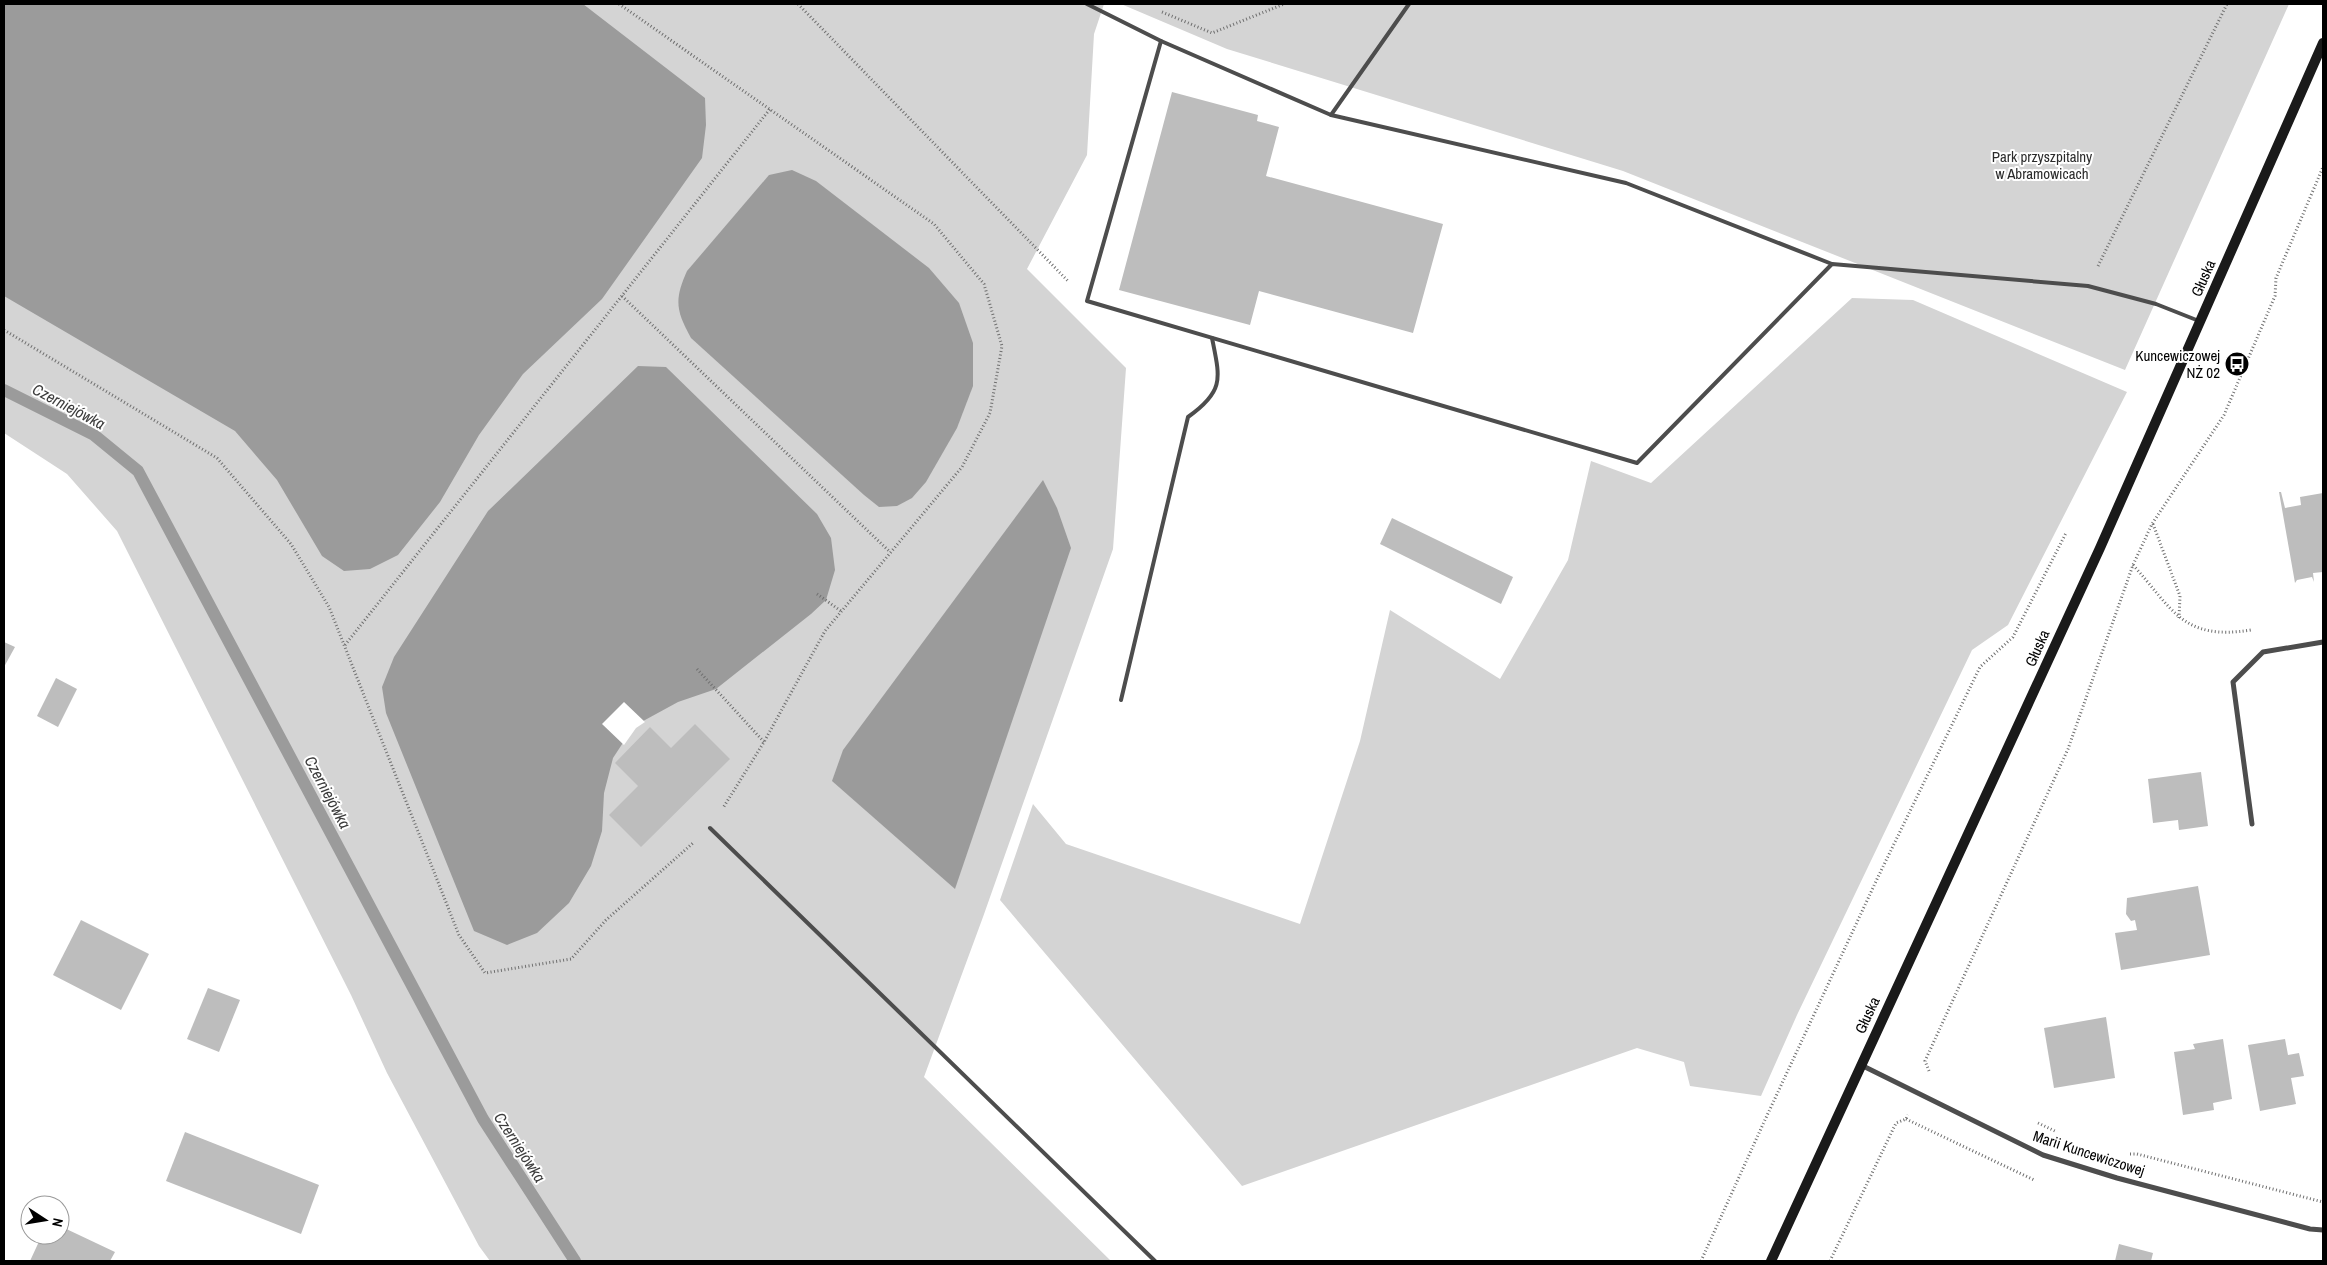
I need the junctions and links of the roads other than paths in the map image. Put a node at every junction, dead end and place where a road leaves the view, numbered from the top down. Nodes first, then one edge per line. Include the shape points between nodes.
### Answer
1 (1087, 4) edge
2 (1409, 4) edge
3 (1160, 41) junction
4 (2323, 44) edge
5 (1331, 115) junction
6 (1832, 264) junction
7 (2200, 321) junction
8 (1212, 338) junction
9 (2323, 642) edge
10 (1121, 700) dead end
11 (2252, 824) dead end
12 (710, 828) road end
13 (1860, 1065) junction
14 (2323, 1230) edge
15 (1155, 1261) edge
16 (1771, 1261) edge

1 - 3 lane
2 - 5 lane
3 - 5 lane
3 - 8 lane via 1087,301
4 - 7 street, Głuska
5 - 6 lane via 1626,183
6 - 7 lane via 2088,286 2156,304
6 - 8 lane via 1636,463
7 - 13 street, Głuska via 2100,548
8 - 10 lane via 1219,381 1212,396 1188,417
9 - 11 street via 2262,652 2233,682
12 - 15 lane
13 - 14 street, Marii Kuncewiczowej via 2043,1155 2117,1178
13 - 16 street, Głuska

